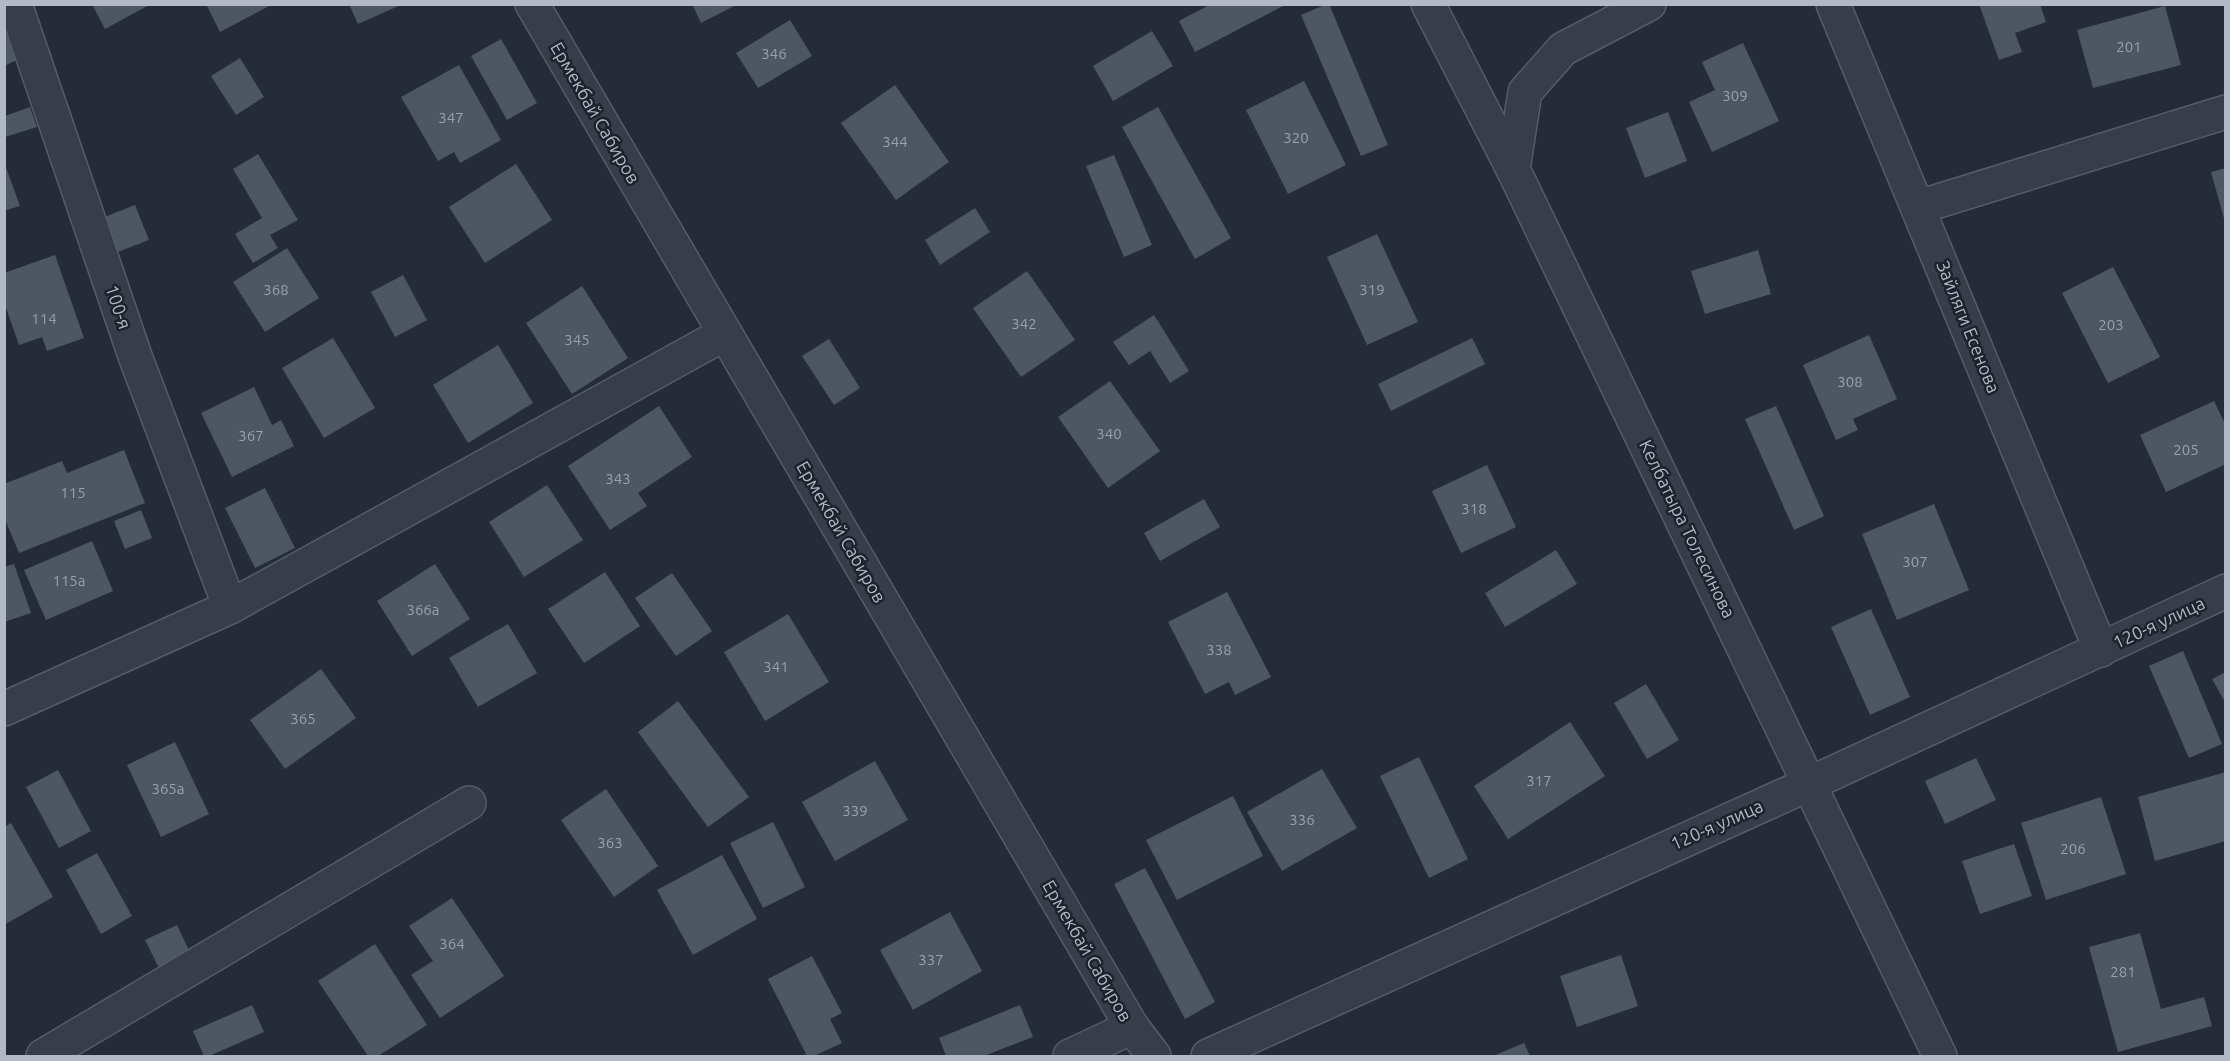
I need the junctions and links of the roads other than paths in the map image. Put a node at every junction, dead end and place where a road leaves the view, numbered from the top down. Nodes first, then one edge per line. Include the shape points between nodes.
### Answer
1 (15, 4) edge
2 (532, 4) edge
3 (1428, 4) edge
4 (1649, 4) edge
5 (1833, 4) edge
6 (2226, 112) edge
7 (1513, 169) junction
8 (1919, 207) junction
9 (724, 334) junction
10 (2226, 591) edge
11 (230, 607) junction
12 (2101, 650) junction
13 (4, 709) edge
14 (1809, 784) junction
15 (469, 803) dead end
16 (1132, 1027) junction
17 (43, 1056) edge
18 (1070, 1056) edge
19 (1154, 1056) edge
20 (1208, 1056) edge
21 (1940, 1056) edge

1 - 11 street, 100-я via 135,356
2 - 9 street, Ермекбай Сабиров
3 - 7 street, Келбатыра Толесинова
4 - 7 street via 1563,49 1525,92
5 - 8 street, Зайляги Есенова
6 - 8 street
7 - 14 street, Келбатыра Толесинова
8 - 12 street, Зайляги Есенова
9 - 11 street
9 - 16 street, Ермекбай Сабиров
10 - 12 street, 120-я улица
11 - 13 street
12 - 14 street, 120-я улица
14 - 20 street, 120-я улица
14 - 21 street, Келбатыра Толесинова
15 - 17 street
16 - 18 street
16 - 19 street, Ермекбай Сабиров

